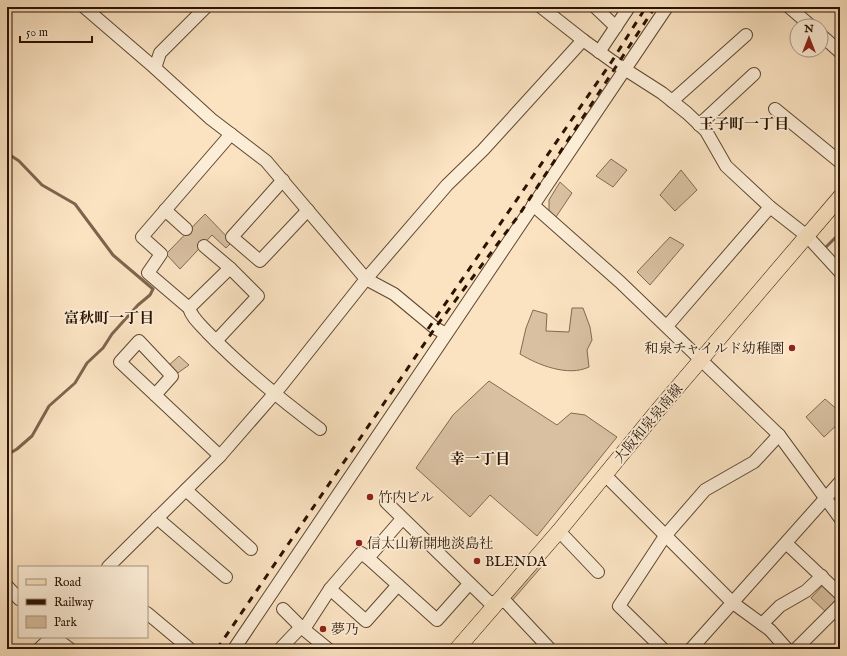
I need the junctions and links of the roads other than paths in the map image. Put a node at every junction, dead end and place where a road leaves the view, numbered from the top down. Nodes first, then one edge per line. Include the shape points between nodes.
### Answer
1 (84, 7) edge
2 (206, 7) edge
3 (541, 7) edge
4 (594, 7) edge
5 (629, 7) edge
6 (666, 7) edge
7 (789, 7) edge
8 (802, 18) edge
9 (616, 27) junction
10 (746, 35) dead end
11 (583, 40) junction
12 (829, 42) edge
13 (599, 52) junction
14 (840, 52) edge
15 (156, 68) junction
16 (624, 68) junction
17 (754, 74) dead end
18 (672, 101) junction
19 (775, 109) dead end
20 (699, 125) junction
21 (231, 134) junction
22 (840, 162) edge
23 (283, 180) junction
24 (840, 197) edge
25 (533, 205) junction
26 (770, 207) junction
27 (165, 210) junction
28 (308, 210) junction
29 (186, 228) dead end
30 (807, 236) junction
31 (204, 246) dead end
32 (230, 268) junction
33 (839, 269) edge
34 (366, 279) junction
35 (189, 308) junction
36 (667, 326) junction
37 (446, 334) junction
38 (216, 341) junction
39 (702, 360) junction
40 (274, 394) junction
41 (155, 395) dead end
42 (320, 429) dead end
43 (779, 435) junction
44 (220, 456) junction
45 (605, 475) junction
46 (840, 482) edge
47 (186, 490) junction
48 (825, 498) junction
49 (386, 502) dead end
50 (157, 518) junction
51 (402, 518) junction
52 (840, 518) edge
53 (558, 531) junction
54 (664, 536) junction
55 (786, 543) junction
56 (251, 549) dead end
57 (368, 558) junction
58 (109, 566) edge
59 (598, 572) dead end
60 (822, 576) junction
61 (226, 577) dead end
62 (469, 584) junction
63 (398, 585) junction
64 (7, 586) edge
65 (330, 589) junction
66 (840, 594) edge
67 (18, 598) edge
68 (498, 602) junction
69 (733, 603) junction
70 (840, 604) edge
71 (283, 609) dead end
72 (148, 614) edge
73 (762, 624) junction
74 (303, 628) junction
75 (52, 638) edge
76 (54, 638) edge
77 (39, 649) edge
78 (70, 649) edge
79 (190, 649) edge
80 (234, 649) edge
81 (280, 649) edge
82 (328, 649) edge
83 (457, 649) edge
84 (550, 649) edge
85 (663, 649) edge
86 (691, 649) edge
87 (787, 649) edge
88 (796, 649) edge

1 - 15 street
2 - 15 street via 160,53
3 - 11 street
4 - 9 street
5 - 9 street
6 - 16 street
7 - 8 street
9 - 13 street
10 - 18 street
11 - 13 street
11 - 34 street via 483,150 447,185
12 - 14 street
13 - 16 street
15 - 21 street
16 - 18 street
16 - 25 street
17 - 20 street
18 - 20 street
19 - 22 street
20 - 26 street via 706,131 726,166
21 - 23 street via 266,161
21 - 27 street
23 - 28 street
23 - 28 street via 232,237 260,261
24 - 30 main road, 大阪和泉泉南線
25 - 36 street
25 - 37 street
26 - 30 street
26 - 36 street
27 - 29 street
27 - 35 street via 142,237 161,254 148,273
28 - 34 street
30 - 33 street
30 - 39 main road, 大阪和泉泉南線
31 - 32 street
32 - 35 street
32 - 38 street via 258,296
34 - 37 street via 394,294
34 - 40 street
35 - 38 street via 191,315
36 - 39 street
37 - 80 street
38 - 40 street
39 - 43 street
39 - 45 main road, 大阪和泉泉南線
40 - 42 street
40 - 44 street
41 - 44 street
43 - 48 street
43 - 54 street via 754,462 705,490
44 - 47 street
45 - 53 main road, 大阪和泉泉南線
45 - 54 street
46 - 48 street
47 - 50 street
47 - 56 street
48 - 52 street
48 - 55 street
49 - 51 street
50 - 58 street
50 - 61 street
51 - 57 street
51 - 62 street
53 - 59 street
53 - 68 main road, 大阪和泉泉南線
54 - 69 street
54 - 85 street via 619,606
55 - 60 street
55 - 69 street
57 - 63 street
57 - 65 street via 361,553
60 - 66 street
60 - 73 street via 806,591 780,606
62 - 63 street via 436,620
62 - 68 street via 489,602
63 - 65 street via 366,621
64 - 67 street
65 - 74 street
68 - 83 main road, 大阪和泉泉南線
68 - 84 street via 506,602
69 - 73 street
69 - 86 street
70 - 88 street
71 - 74 street
72 - 79 street
73 - 87 street
74 - 81 street
74 - 82 street
75 - 77 street
76 - 78 street

